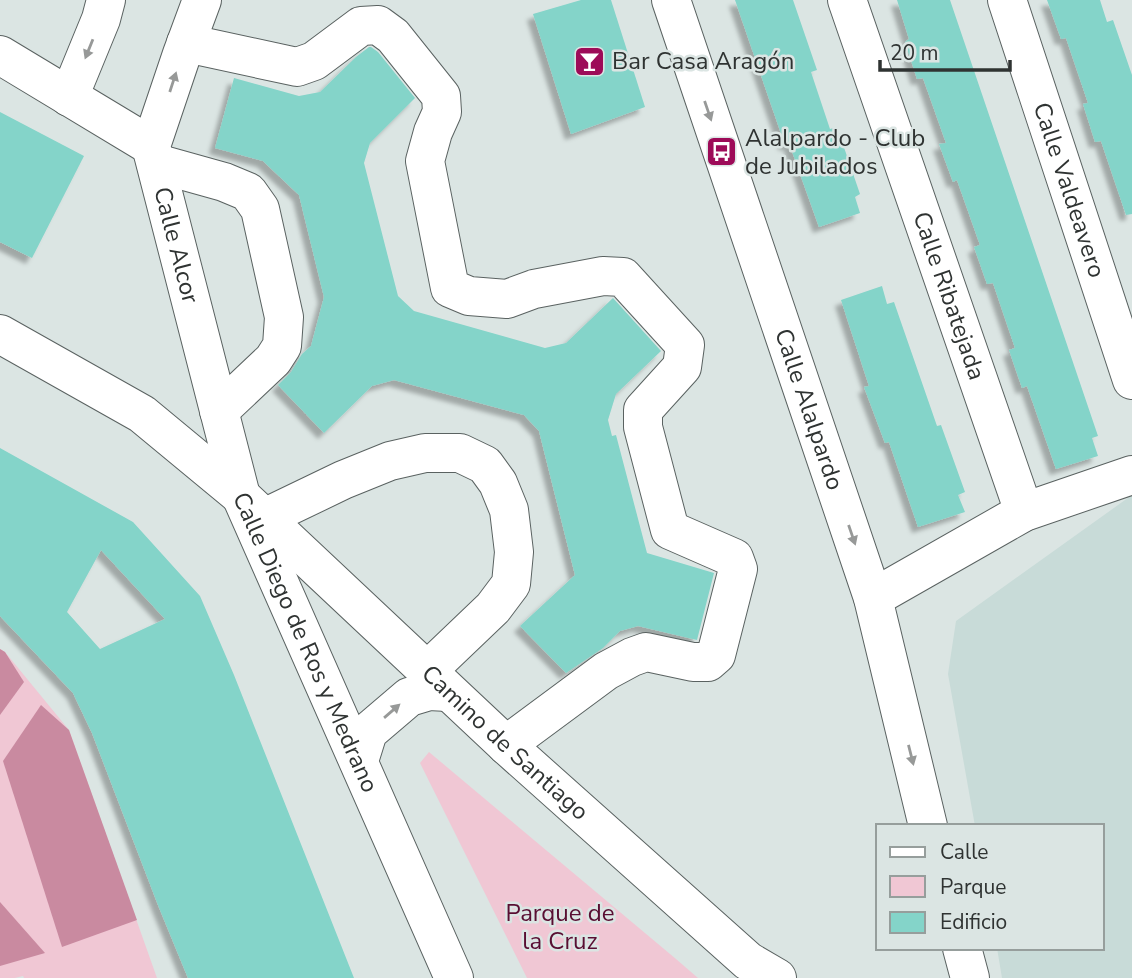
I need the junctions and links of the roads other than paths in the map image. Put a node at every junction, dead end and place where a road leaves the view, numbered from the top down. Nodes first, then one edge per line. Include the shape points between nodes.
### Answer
1 (106, 0) edge
2 (202, 0) edge
3 (670, 0) edge
4 (847, 0) edge
5 (1007, 0) edge
6 (186, 43) junction
7 (0, 55) edge
8 (69, 97) junction
9 (153, 154) junction
10 (0, 334) edge
11 (1132, 380) edge
12 (219, 411) junction
13 (1132, 475) edge
14 (252, 507) junction
15 (1024, 512) junction
16 (873, 598) junction
17 (437, 682) junction
18 (506, 745) junction
19 (359, 761) junction
20 (928, 824) edge
21 (962, 950) edge
22 (454, 978) edge
23 (777, 978) edge
24 (970, 978) edge

1 -> 8 street
2 - 6 street
3 -> 16 street, Calle Alalpardo
4 - 15 street, Calle Ribatejada
5 - 11 street, Calle Valdeavero
9 -> 6 street
6 - 18 street via 298,67 314,61 360,26 378,25 393,36 441,96 442,112 425,161 450,288 469,296 507,299 534,289 603,276 623,277 685,345 682,367 643,410 643,427 670,530 734,558 738,569 716,655 708,662 692,663 646,652 632,657
7 - 8 street
8 - 9 street
9 - 12 street, Calle Alcor
9 - 12 street via 248,192 260,209 285,317 282,346
10 - 14 street, Calle Diego de Ros y Medrano via 142,414
12 - 14 street, Calle Alcor
13 - 15 street
14 - 17 street, Camino de Santiago
14 - 17 street via 425,453 460,453 485,465 509,510 514,552 511,584
14 - 19 street, Calle Diego de Ros y Medrano
15 - 16 street
16 -> 20 street, Calle Alalpardo
17 - 18 street, Camino de Santiago
19 -> 17 street via 368,732 409,697 429,691
18 - 23 street, Camino de Santiago via 748,961
19 - 22 street, Calle Diego de Ros y Medrano
21 - 24 street

